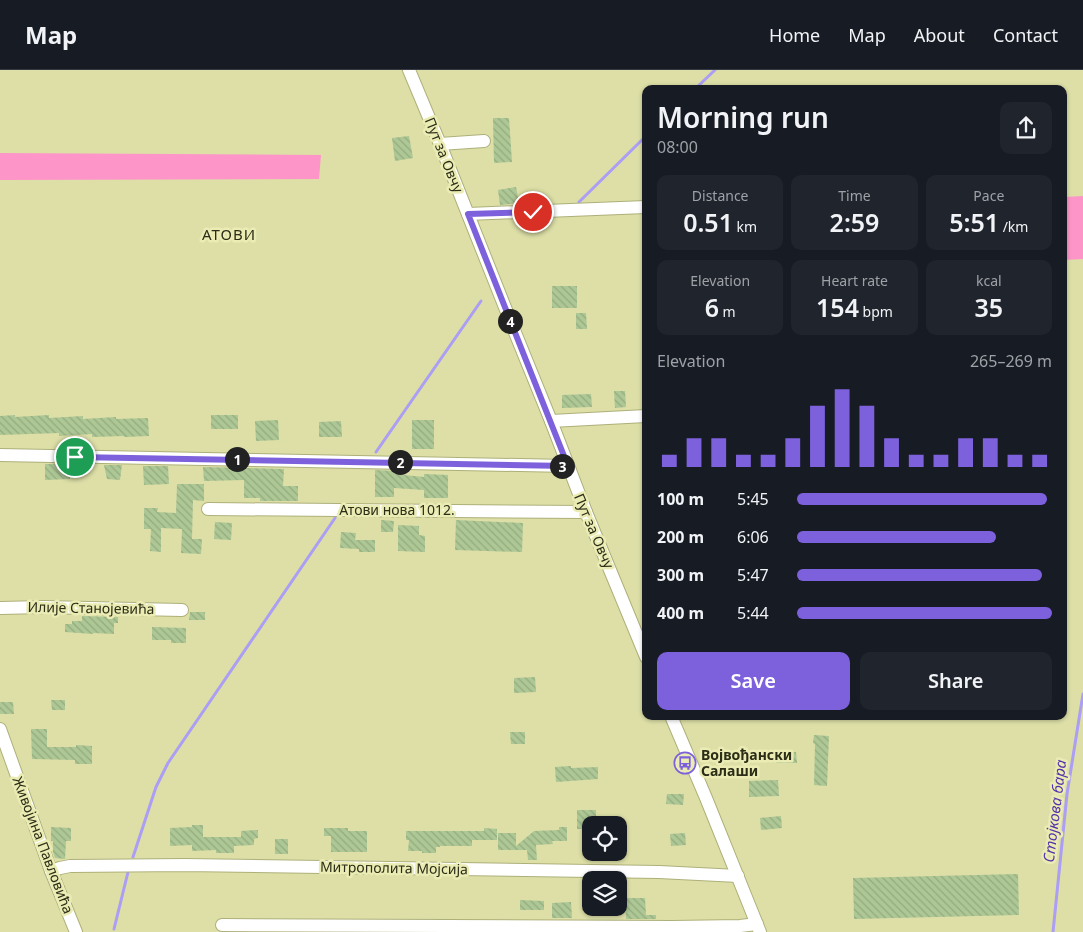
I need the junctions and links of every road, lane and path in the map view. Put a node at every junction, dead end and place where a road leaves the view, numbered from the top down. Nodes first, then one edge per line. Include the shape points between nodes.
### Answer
1 (409, 70) edge
2 (484, 141) dead end
3 (440, 144) junction
4 (642, 208) edge
5 (468, 214) junction
6 (642, 416) edge
7 (551, 421) junction
8 (0, 455) edge
9 (568, 466) junction
10 (208, 509) dead end
11 (586, 512) junction
12 (0, 608) edge
13 (182, 610) dead end
14 (642, 639) edge
15 (673, 720) edge
16 (0, 729) edge
17 (51, 871) junction
18 (738, 876) junction
19 (222, 925) dead end
20 (758, 928) edge
21 (76, 932) edge

1 - 3 street, Пут за Овчу
2 - 3 street
3 - 5 street, Пут за Овчу
4 - 5 street
5 - 7 street, Пут за Овчу
6 - 7 street
7 - 9 street, Пут за Овчу
8 - 9 street
9 - 11 street, Пут за Овчу
10 - 11 street, Атови нова 1012.
11 - 14 street, Пут за Овчу
12 - 13 street, Илије Станојевића
15 - 18 street
16 - 17 street, Живојина Павловића
17 - 18 street, Митрополита Мојсија via 70,866 185,865
17 - 21 street, Живојина Павловића
18 - 20 street
19 - 20 street

